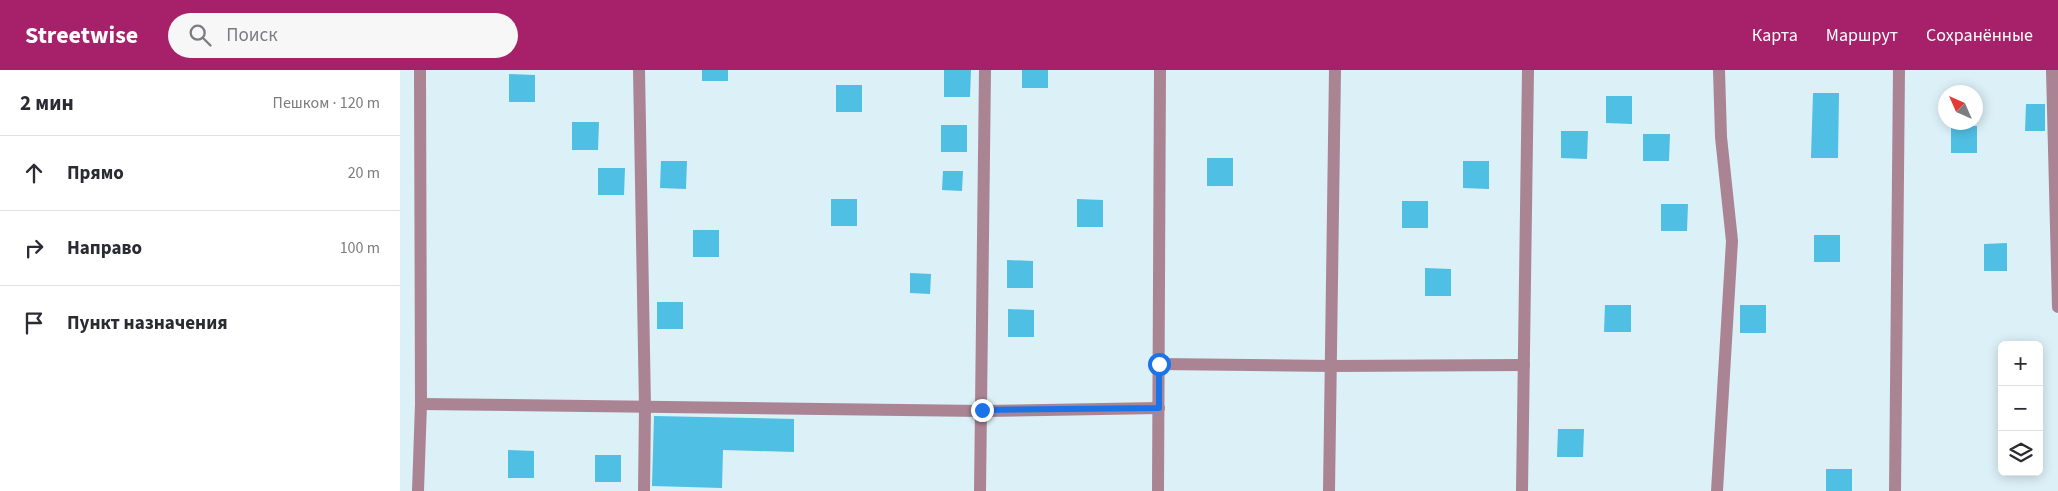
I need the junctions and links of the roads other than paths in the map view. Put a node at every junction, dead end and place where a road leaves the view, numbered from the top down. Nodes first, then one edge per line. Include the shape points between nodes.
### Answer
1 (420, 70) edge
2 (639, 70) edge
3 (985, 70) edge
4 (1160, 70) edge
5 (1335, 70) edge
6 (1528, 70) edge
7 (1719, 70) edge
8 (1899, 70) edge
9 (2052, 70) edge
10 (2058, 307) edge
11 (1159, 364) junction
12 (1524, 365) junction
13 (1331, 366) junction
14 (421, 404) junction
15 (645, 407) junction
16 (1159, 408) junction
17 (982, 410) junction
18 (418, 491) edge
19 (644, 491) edge
20 (980, 491) edge
21 (1158, 491) edge
22 (1329, 491) edge
23 (1522, 491) edge
24 (1717, 491) edge
25 (1895, 491) edge

1 - 14 street
2 - 15 street
3 - 17 street
4 - 11 street
5 - 13 street
6 - 12 street
7 - 24 street via 1721,137 1732,241
8 - 25 street
9 - 10 street
11 - 13 street
11 - 16 street
12 - 13 street
12 - 23 street
13 - 22 street
14 - 15 street
14 - 18 street
15 - 17 street
15 - 19 street
16 - 17 street
16 - 21 street
17 - 20 street

